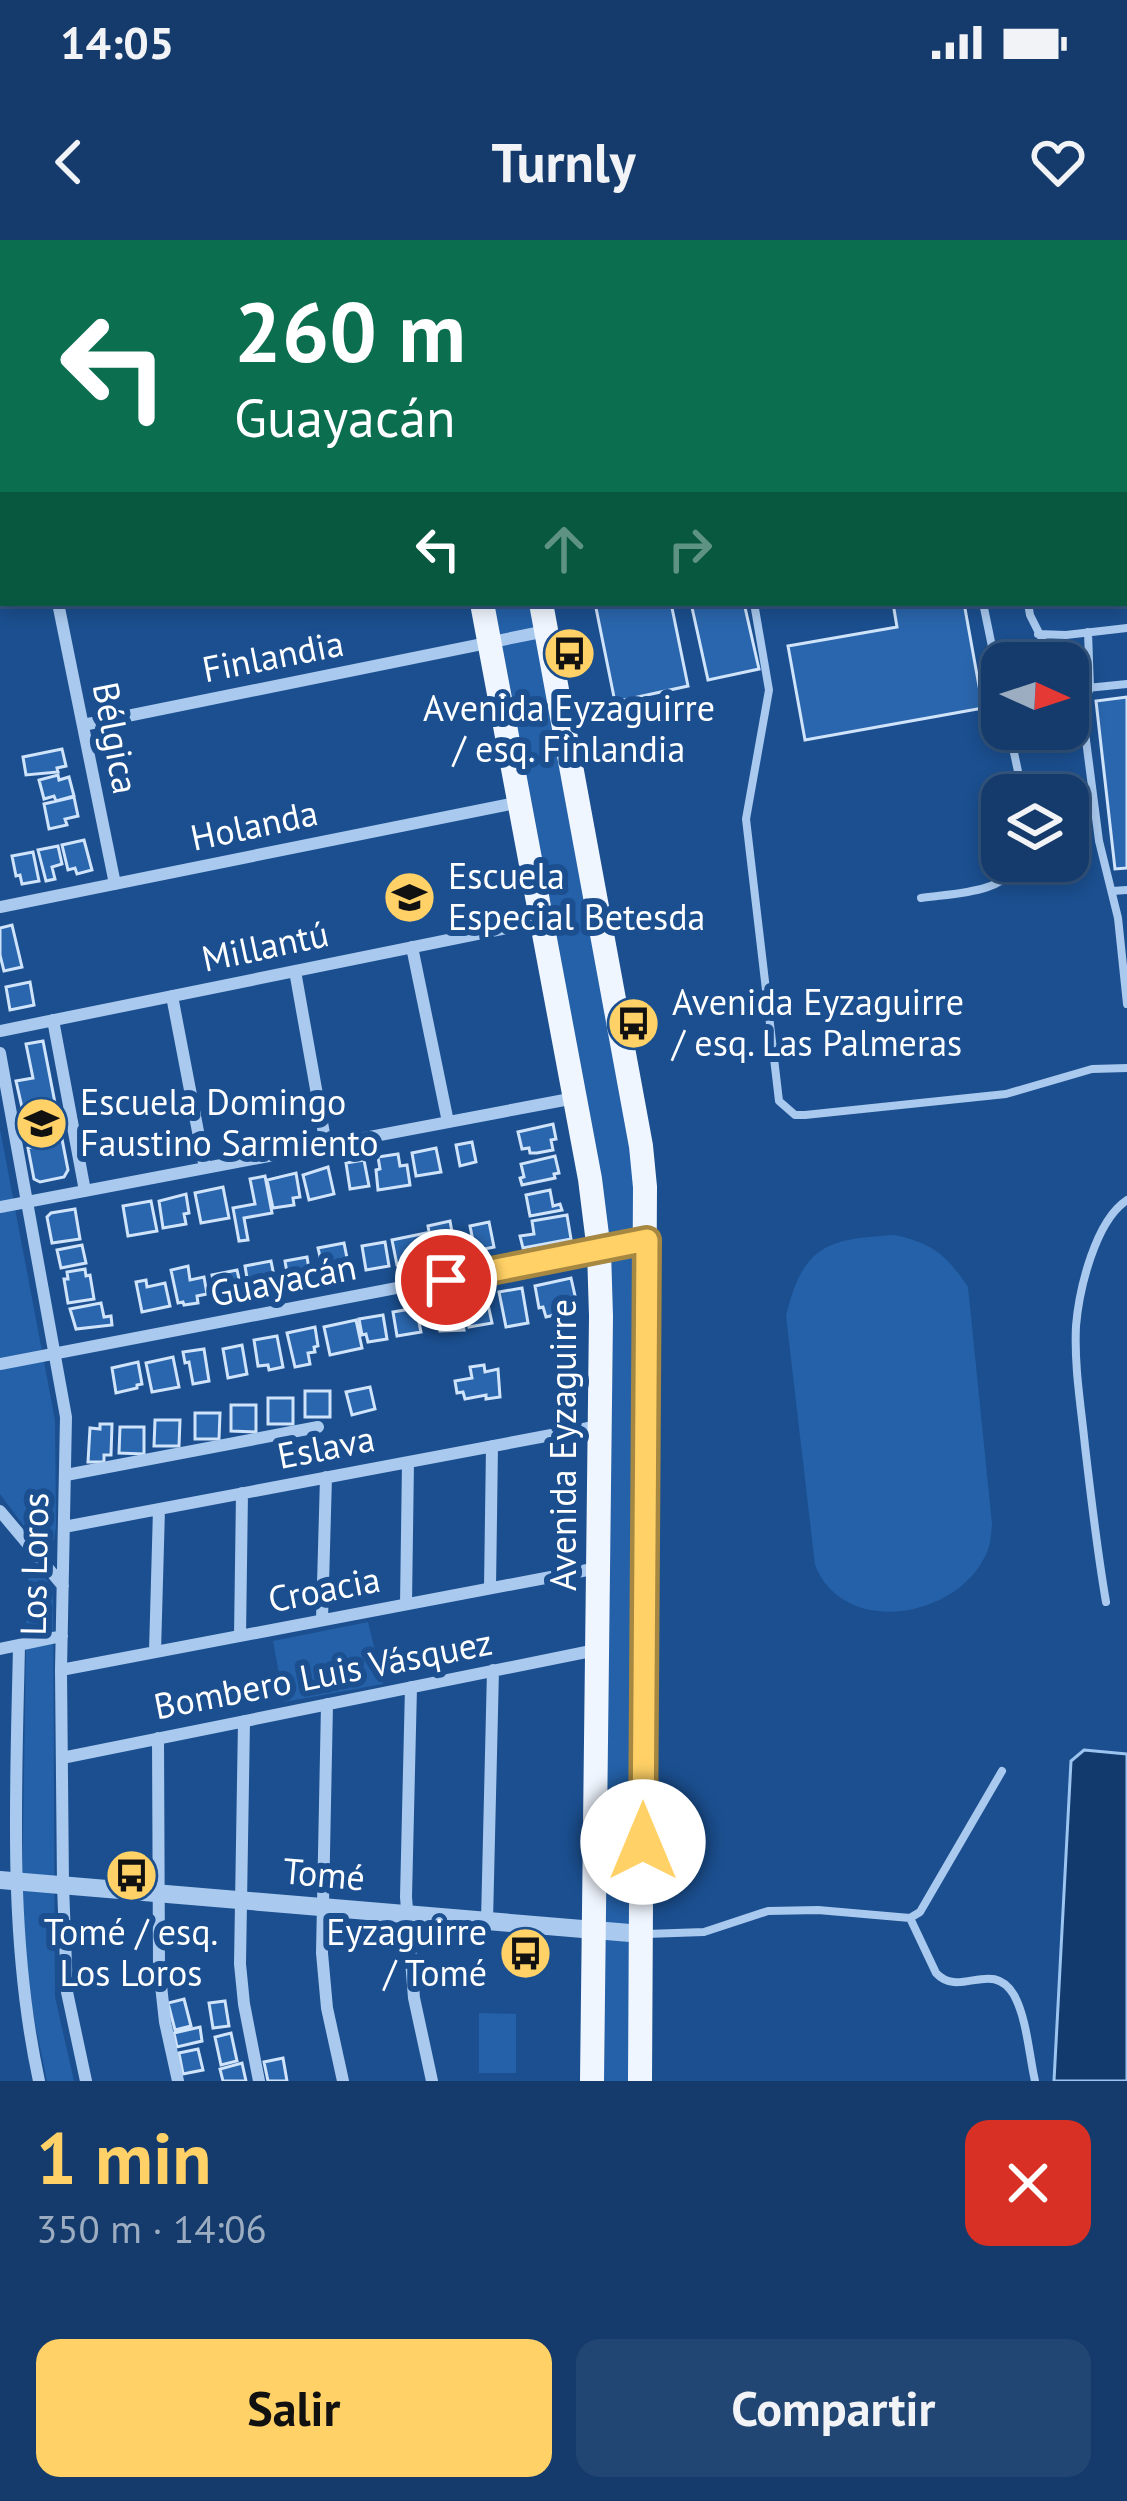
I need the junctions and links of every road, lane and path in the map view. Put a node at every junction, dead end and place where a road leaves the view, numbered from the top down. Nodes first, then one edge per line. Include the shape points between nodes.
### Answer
1 (59, 606) edge
2 (483, 606) edge
3 (542, 606) edge
4 (755, 606) edge
5 (984, 606) edge
6 (1029, 606) edge
7 (1127, 628) edge
8 (547, 631) junction
9 (1088, 632) junction
10 (1038, 634) junction
11 (991, 642) edge
12 (1042, 642) edge
13 (490, 643) junction
14 (1127, 684) edge
15 (1090, 688) joint
16 (83, 725) junction
17 (1088, 750) edge
18 (520, 802) junction
19 (998, 882) edge
20 (115, 884) junction
21 (1127, 890) edge
22 (1112, 892) junction
23 (921, 898) dead end
24 (0, 908) edge
25 (542, 921) junction
26 (412, 947) junction
27 (295, 971) junction
28 (172, 996) junction
29 (1127, 1004) edge
30 (53, 1020) junction
31 (0, 1031) edge
32 (0, 1053) edge
33 (1127, 1068) edge
34 (575, 1098) junction
35 (448, 1122) junction
36 (326, 1145) junction
37 (205, 1168) junction
38 (85, 1191) junction
39 (1127, 1200) edge
40 (28, 1202) junction
41 (0, 1208) edge
42 (647, 1240) junction
43 (598, 1251) junction
44 (55, 1354) junction
45 (0, 1364) edge
46 (600, 1426) junction
47 (318, 1427) dead end
48 (492, 1446) junction
49 (408, 1462) junction
50 (66, 1475) junction
51 (326, 1477) junction
52 (242, 1493) junction
53 (159, 1509) junction
54 (0, 1511) edge
55 (64, 1527) junction
56 (598, 1568) junction
57 (63, 1586) junction
58 (490, 1588) junction
59 (1106, 1602) dead end
60 (406, 1604) junction
61 (322, 1620) junction
62 (62, 1636) junction
63 (240, 1636) junction
64 (19, 1646) junction
65 (0, 1649) edge
66 (598, 1650) junction
67 (155, 1652) junction
68 (61, 1670) junction
69 (493, 1670) junction
70 (411, 1687) junction
71 (327, 1704) junction
72 (244, 1721) junction
73 (158, 1738) junction
74 (62, 1758) junction
75 (1002, 1771) dead end
76 (8, 1881) edge
77 (63, 1885) junction
78 (159, 1893) junction
79 (241, 1900) junction
80 (323, 1907) junction
81 (407, 1914) junction
82 (910, 1918) junction
83 (487, 1921) junction
84 (594, 1930) junction
85 (642, 1934) junction
86 (39, 2081) edge
87 (86, 2081) edge
88 (178, 2081) edge
89 (260, 2081) edge
90 (343, 2081) edge
91 (432, 2081) edge
92 (592, 2081) edge
93 (640, 2081) edge
94 (1035, 2081) edge

1 - 16 street, Bélgica
2 - 13 main road, Avenida Eyzaguirre
3 - 8 main road
4 - 33 lane via 769,691 746,819 778,1101 805,1115 1006,1094 1092,1069
5 - 11 lane
6 - 10 lane
7 - 9 lane
8 - 13 street, Finlandia
8 - 42 main road via 641,1146
9 - 10 lane
9 - 15 lane
10 - 12 lane
13 - 16 street, Finlandia
13 - 18 main road, Avenida Eyzaguirre
14 - 15 lane
16 - 20 street, Bélgica
17 - 22 lane
18 - 20 street, Holanda
18 - 25 main road, Avenida Eyzaguirre
19 - 23 lane
20 - 24 street, Holanda
21 - 22 lane
22 - 29 lane
25 - 26 street, Millantú
25 - 34 main road, Avenida Eyzaguirre
26 - 27 street, Millantú
26 - 35 street
27 - 28 street, Millantú
27 - 36 street
28 - 30 street, Millantú
28 - 37 street
30 - 31 street, Millantú
30 - 38 street
32 - 40 street, Los Loros
34 - 35 street
34 - 43 main road, Avenida Eyzaguirre
35 - 36 street
36 - 37 street
37 - 38 street
38 - 40 street
39 - 59 lane via 1103,1229 1088,1267 1076,1331
40 - 41 street
40 - 44 street, Los Loros
42 - 43 street, Guayacán
42 - 85 main road
43 - 44 street, Guayacán
43 - 46 main road, Avenida Eyzaguirre
44 - 45 street, Guayacán
44 - 50 street, Los Loros
46 - 48 street, Eslava
46 - 56 main road, Avenida Eyzaguirre
47 - 50 street
48 - 49 street, Eslava
48 - 58 street
49 - 51 street, Eslava
49 - 60 street
50 - 55 street, Los Loros
51 - 52 street, Eslava
51 - 61 street
52 - 53 street, Eslava
52 - 63 street
53 - 55 street, Eslava
53 - 67 street
54 - 57 street
55 - 57 street, Los Loros
56 - 58 street, Croacia
56 - 66 main road, Avenida Eyzaguirre
57 - 62 street, Los Loros
58 - 60 street, Croacia
60 - 61 street, Croacia
61 - 63 street, Croacia
62 - 64 street
62 - 68 street, Los Loros
63 - 67 street, Croacia
64 - 65 street
64 - 76 street
66 - 69 street, Bombero Luis Vásquez
66 - 84 main road, Avenida Eyzaguirre
67 - 68 street, Croacia
68 - 74 street, Los Loros
69 - 70 street, Bombero Luis Vásquez
69 - 83 street
70 - 71 street, Bombero Luis Vásquez
70 - 81 street
71 - 72 street, Bombero Luis Vásquez
71 - 80 street
72 - 73 street, Bombero Luis Vásquez
72 - 79 street
73 - 74 street, Bombero Luis Vásquez
73 - 78 street
74 - 77 street, Los Loros
75 - 82 lane
76 - 77 street, Tomé
76 - 86 street
77 - 78 street, Tomé
77 - 87 street, Los Loros via 67,1991
78 - 79 street, Tomé
78 - 88 street via 162,1999
79 - 80 street, Tomé
79 - 89 street via 242,1986
80 - 81 street, Tomé
80 - 90 street via 324,1990
81 - 83 street, Tomé
81 - 91 street
82 - 85 lane via 768,1911 704,1932
82 - 94 lane via 943,1980 988,1977 1012,1991
83 - 84 street, Tomé
84 - 85 street, Tomé
84 - 92 main road, Avenida Eyzaguirre
85 - 93 main road

